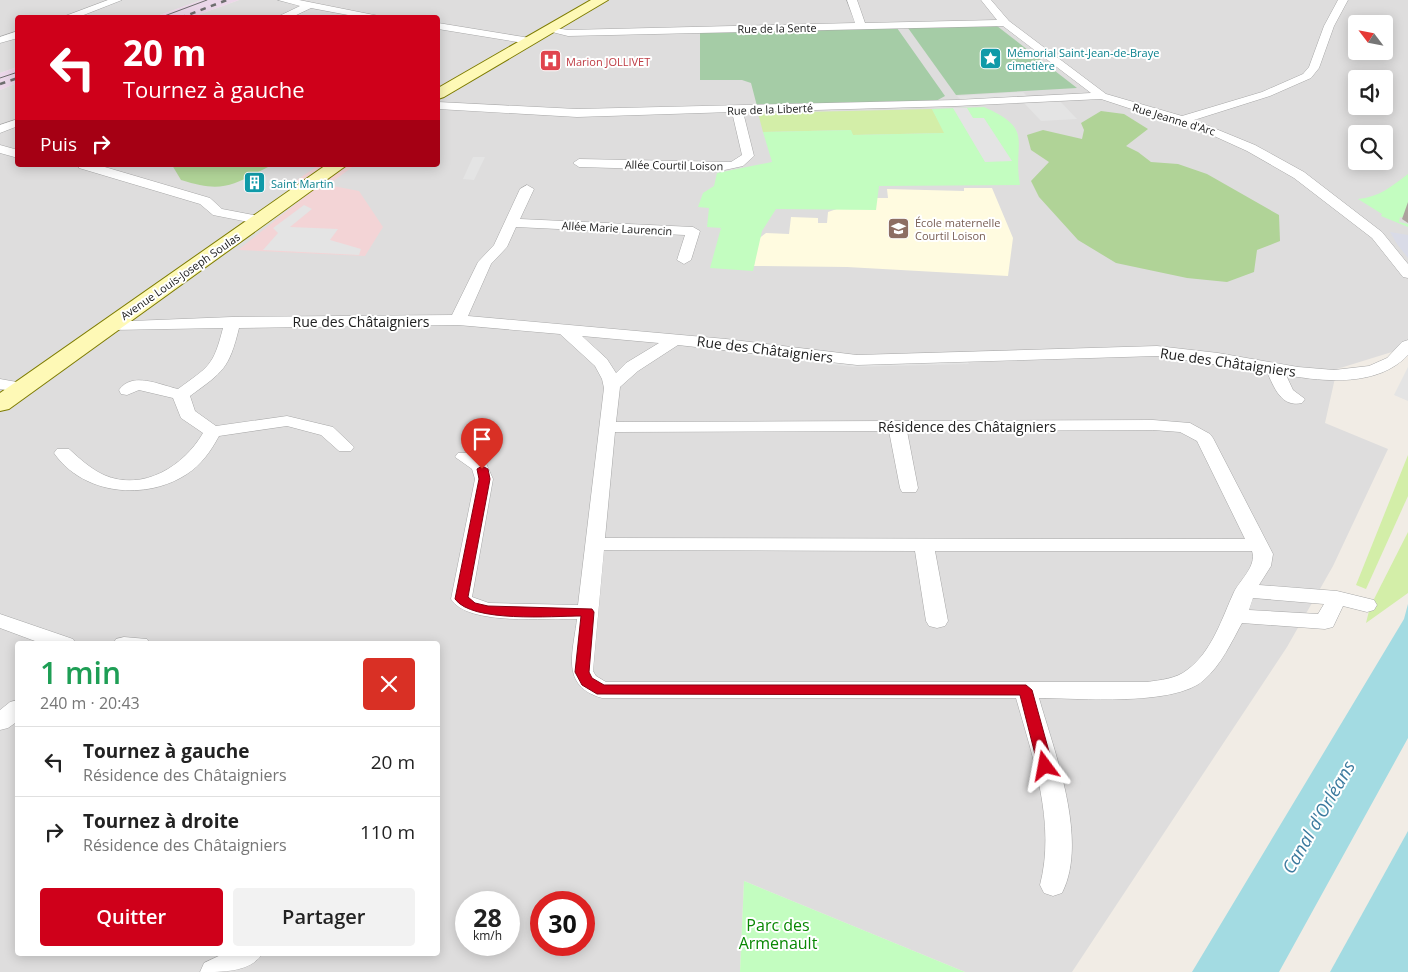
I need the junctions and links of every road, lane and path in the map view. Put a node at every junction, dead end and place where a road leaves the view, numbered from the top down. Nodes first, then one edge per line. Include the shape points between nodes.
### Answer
1 (116, 0) edge
2 (283, 0) edge
3 (601, 0) edge
4 (852, 0) edge
5 (986, 0) edge
6 (1343, 0) edge
7 (80, 2) dead end
8 (352, 3) dead end
9 (99, 6) junction
10 (310, 6) junction
11 (334, 10) junction
12 (74, 15) edge
13 (288, 15) edge
14 (361, 15) edge
15 (1005, 23) junction
16 (440, 26) edge
17 (861, 26) junction
18 (549, 30) junction
19 (15, 35) edge
20 (0, 40) edge
21 (530, 41) junction
22 (440, 93) edge
23 (1102, 96) junction
24 (440, 106) edge
25 (737, 110) junction
26 (1182, 120) junction
27 (15, 123) edge
28 (0, 129) edge
29 (0, 149) edge
30 (15, 153) edge
31 (579, 163) dead end
32 (91, 167) edge
33 (335, 167) edge
34 (527, 189) dead end
35 (259, 220) junction
36 (511, 223) junction
37 (684, 260) dead end
38 (1408, 274) edge
39 (458, 320) junction
40 (232, 322) junction
41 (112, 324) junction
42 (564, 329) junction
43 (676, 339) junction
44 (1408, 345) edge
45 (1274, 368) junction
46 (11, 386) edge
47 (612, 386) junction
48 (127, 390) dead end
49 (181, 395) junction
50 (1296, 399) dead end
51 (0, 404) edge
52 (897, 426) junction
53 (607, 427) junction
54 (213, 432) junction
55 (345, 447) dead end
56 (63, 453) dead end
57 (464, 458) dead end
58 (908, 488) dead end
59 (595, 544) junction
60 (924, 545) junction
61 (1258, 545) junction
62 (1245, 591) junction
63 (1337, 598) junction
64 (1367, 605) dead end
65 (588, 612) junction
66 (1236, 616) junction
67 (937, 621) dead end
68 (2, 622) dead end
69 (1325, 622) joint
70 (56, 641) edge
71 (1026, 690) junction
72 (15, 710) edge
73 (0, 722) edge
74 (1053, 886) dead end
75 (244, 956) edge
76 (214, 972) edge

1 - 9 street
2 - 10 street
3 - 18 main road
4 - 17 street
5 - 15 street, Rue Jeanne d'Arc
6 - 26 street via 1326,32 1314,68 1307,76 1250,99
7 - 9 street
8 - 11 street
9 - 12 street
10 - 11 street
10 - 13 street
11 - 14 street
15 - 17 street, Rue de la Sente
15 - 23 street, Rue Jeanne d'Arc
16 - 21 street
17 - 18 street, Rue de la Sente
18 - 21 main road
19 - 20 street
21 - 22 main road
23 - 25 street, Rue de la Liberté
23 - 26 street, Rue Jeanne d'Arc
24 - 25 street, Rue de la Liberté via 577,113
25 - 31 street, Allée Courtil Loison via 748,156 735,165 720,168
26 - 38 street, Rue Jeanne d'Arc via 1251,148 1299,175 1377,235
27 - 28 street
29 - 30 street
32 - 35 street via 204,201 218,212
33 - 35 main road, Avenue Louis-Joseph Soulas
34 - 36 street
35 - 41 main road, Avenue Louis-Joseph Soulas
36 - 37 street, Allée Marie Laurencin via 693,231
36 - 39 street via 500,248 485,262
39 - 40 street, Rue des Châtaigniers
39 - 42 street, Rue des Châtaigniers
40 - 41 street, Rue des Châtaigniers
40 - 49 street via 224,356 213,371
41 - 46 main road, Avenue Louis-Joseph Soulas
42 - 43 street, Rue des Châtaigniers
42 - 47 street via 596,356
43 - 45 street, Rue des Châtaigniers via 857,360 1157,351
43 - 47 street via 632,367
44 - 45 street, Rue des Châtaigniers via 1393,361 1374,370 1353,374
45 - 50 street via 1286,393
46 - 51 main road
47 - 53 street, Résidence des Châtaigniers
48 - 49 street via 136,384
49 - 54 street via 187,414
52 - 53 street, Résidence des Châtaigniers
52 - 58 street
52 - 61 street, Résidence des Châtaigniers via 1184,427 1204,438
53 - 59 street, Résidence des Châtaigniers
54 - 55 street via 287,421 327,431
54 - 56 street via 208,444 185,468 163,480 138,486 120,486 99,480
57 - 65 street via 477,462 484,479 461,599 471,606 488,610
59 - 60 street
59 - 65 street, Résidence des Châtaigniers
60 - 61 street
60 - 67 street
61 - 62 street, Résidence des Châtaigniers via 1263,554 1261,566
62 - 63 street
62 - 66 street, Résidence des Châtaigniers
63 - 64 street
63 - 69 street
65 - 71 street, Résidence des Châtaigniers via 582,672 587,682 602,690
66 - 69 street
66 - 71 street, Résidence des Châtaigniers via 1211,658 1195,676 1173,686 1147,690
68 - 70 street
71 - 74 street via 1056,818 1060,858
72 - 73 street
75 - 76 street

